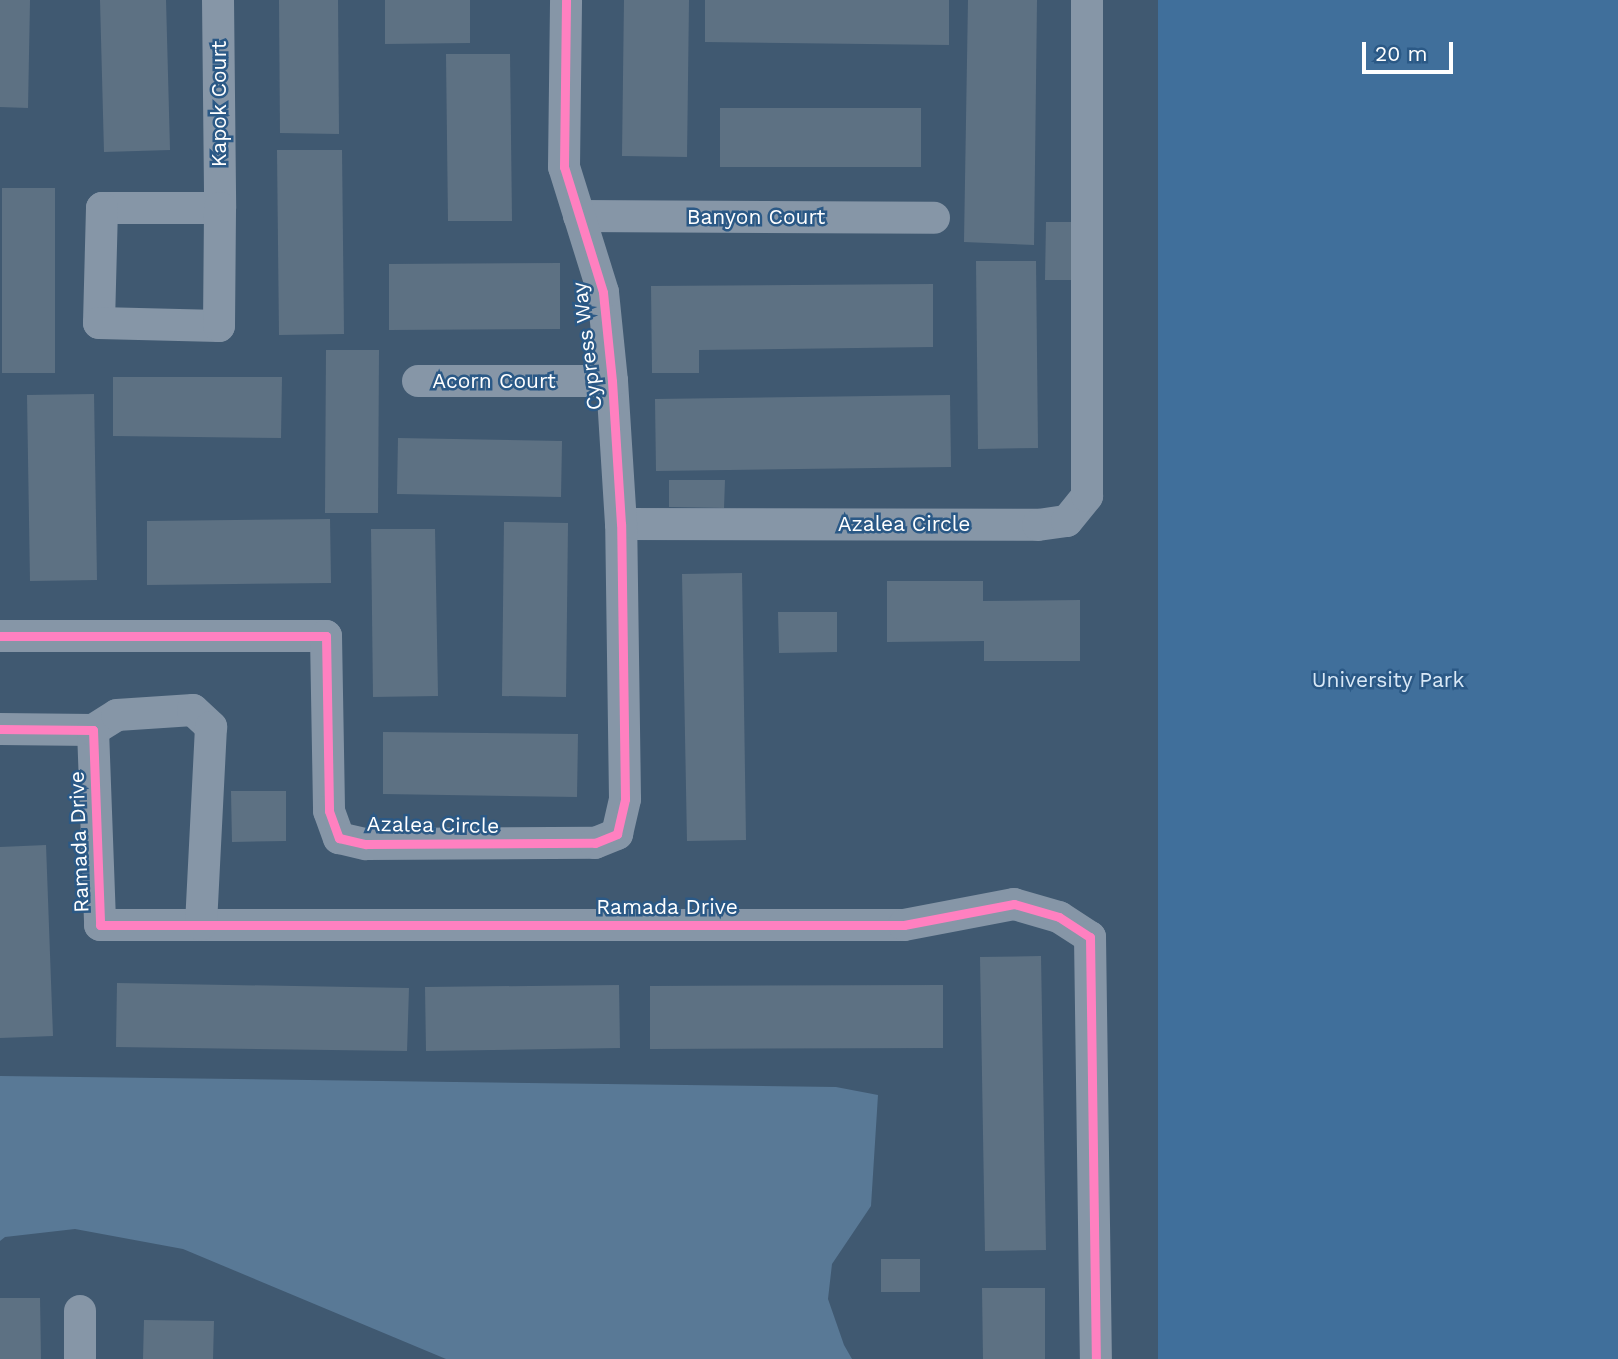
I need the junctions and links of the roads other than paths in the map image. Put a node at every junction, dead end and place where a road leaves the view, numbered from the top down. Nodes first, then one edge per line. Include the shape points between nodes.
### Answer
1 (218, 0) edge
2 (566, 0) edge
3 (1087, 0) edge
4 (220, 208) junction
5 (579, 216) junction
6 (934, 218) dead end
7 (418, 381) dead end
8 (612, 381) junction
9 (621, 524) junction
10 (0, 636) edge
11 (0, 729) edge
12 (93, 730) junction
13 (201, 925) junction
14 (80, 1311) dead end
15 (80, 1359) edge
16 (1096, 1359) edge

1 - 4 street, Kapok Court
2 - 5 street, Cypress Way via 564,167
3 - 9 street, Azalea Circle via 1087,496 1067,521 1038,525
4 - 4 street, Kapok Court via 102,208 99,323 219,326
5 - 6 street, Banyon Court
5 - 8 street, Cypress Way via 603,292
7 - 8 street, Acorn Court
8 - 9 street, Cypress Way
9 - 10 street, Azalea Circle via 625,799 617,834 595,844 366,844 339,838 329,811 326,636
11 - 12 street
12 - 13 street, Ramada Drive via 100,925
12 - 13 street via 117,716 193,710 211,727
13 - 16 street, Ramada Drive via 904,925 1014,904 1059,916 1090,937
14 - 15 street

